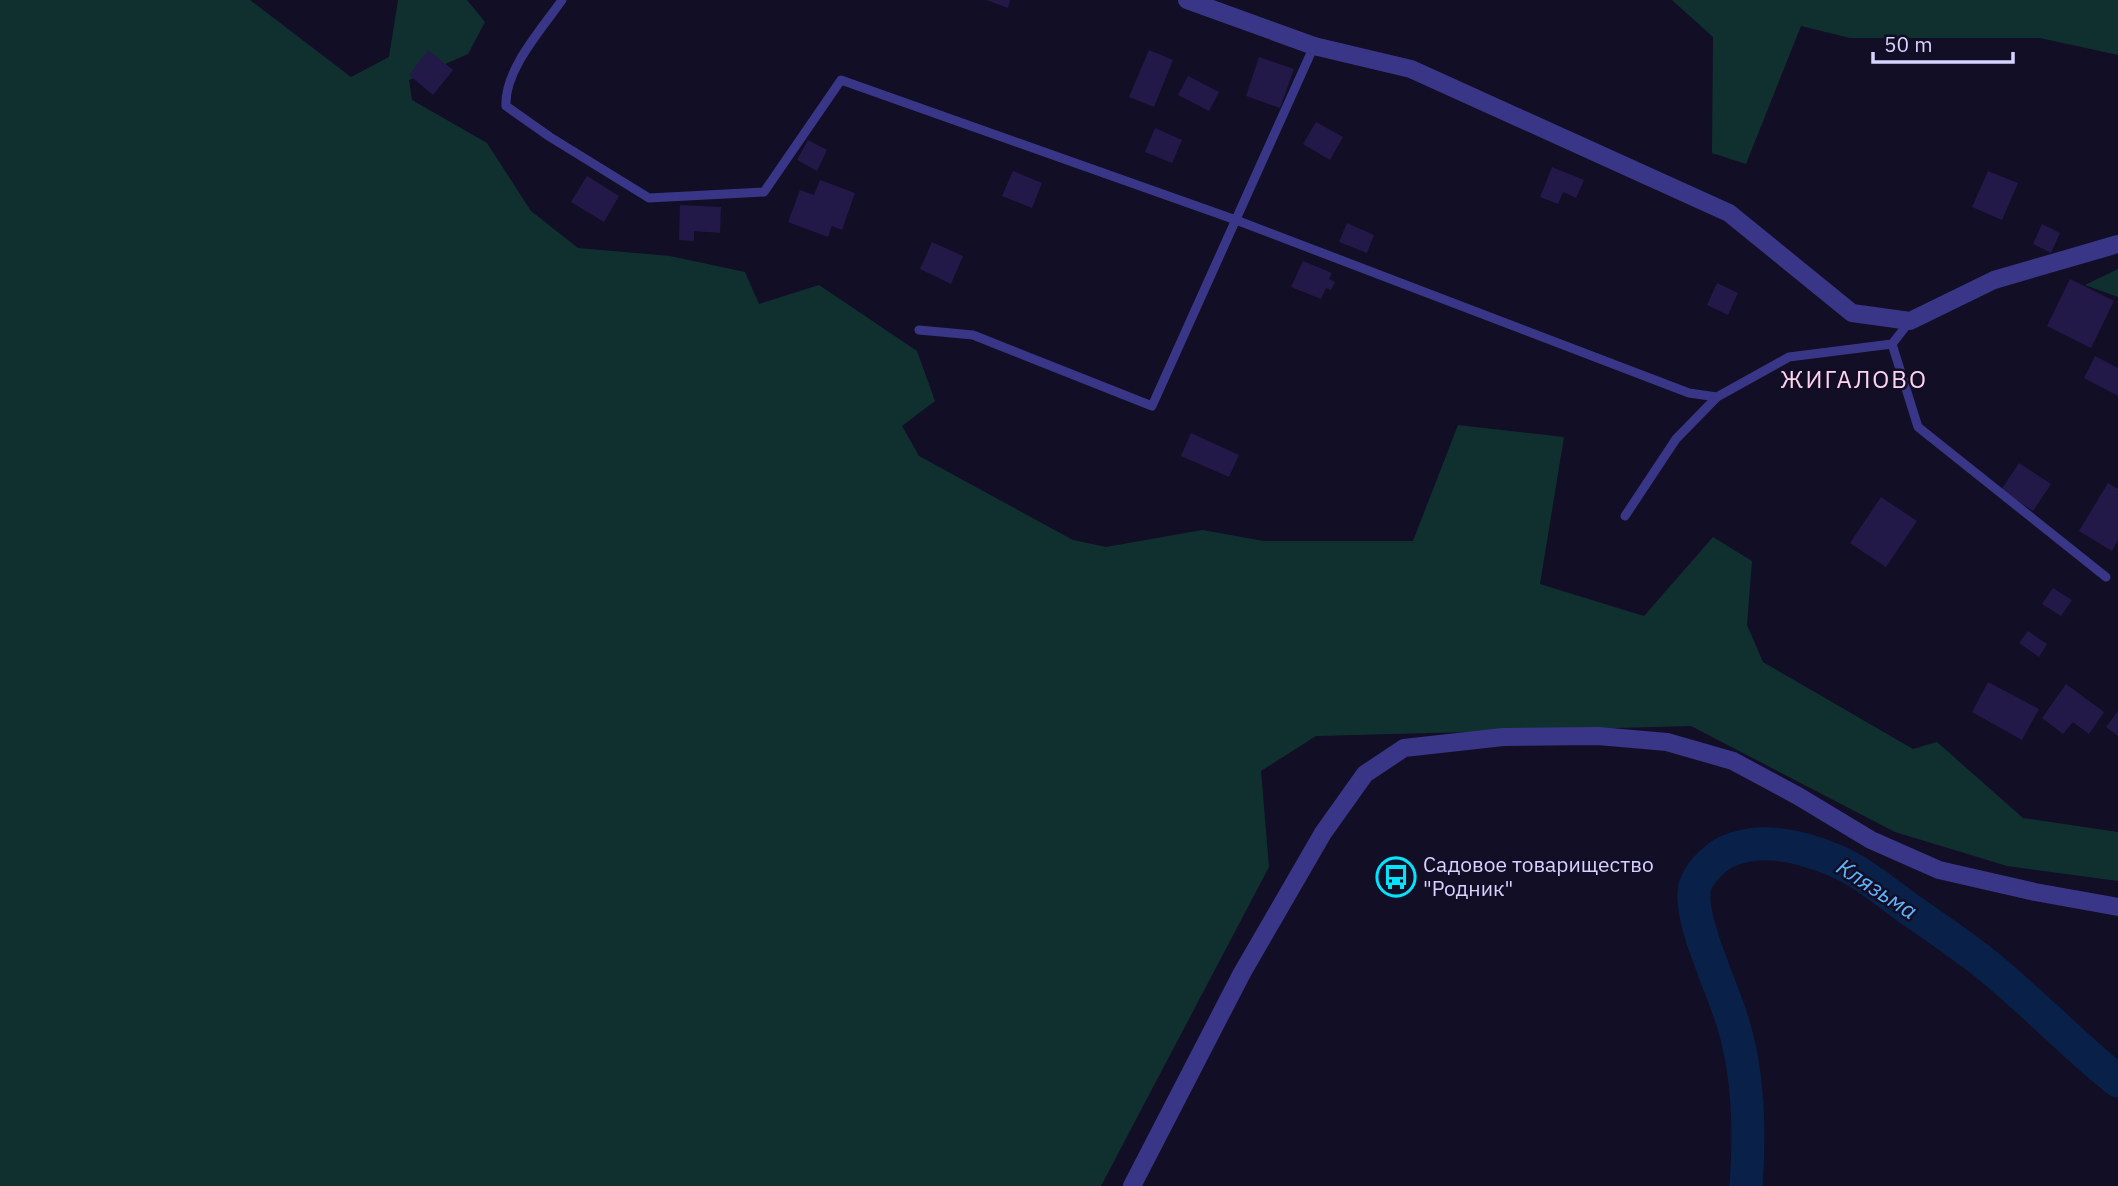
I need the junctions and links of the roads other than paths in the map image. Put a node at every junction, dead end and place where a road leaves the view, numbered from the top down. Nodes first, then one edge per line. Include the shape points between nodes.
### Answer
1 (562, 0) edge
2 (1187, 0) edge
3 (1314, 46) junction
4 (1236, 220) junction
5 (2118, 244) edge
6 (1910, 321) junction
7 (919, 330) dead end
8 (1892, 344) junction
9 (1717, 397) junction
10 (1625, 516) dead end
11 (2106, 577) dead end
12 (2118, 907) edge
13 (1132, 1186) edge

1 - 4 lane via 511,76 506,106 649,198 764,192 841,80
2 - 3 street
3 - 4 lane
3 - 6 street via 1411,69 1729,213 1852,313
4 - 7 lane via 1152,406 973,335
4 - 9 lane via 1689,393
5 - 6 street via 1994,280
6 - 8 lane
8 - 9 lane via 1789,357
8 - 11 lane via 1917,427
9 - 10 lane via 1676,439
12 - 13 street via 1939,870 1871,840 1733,761 1667,742 1598,736 1503,737 1404,748 1365,774 1324,833 1242,973

